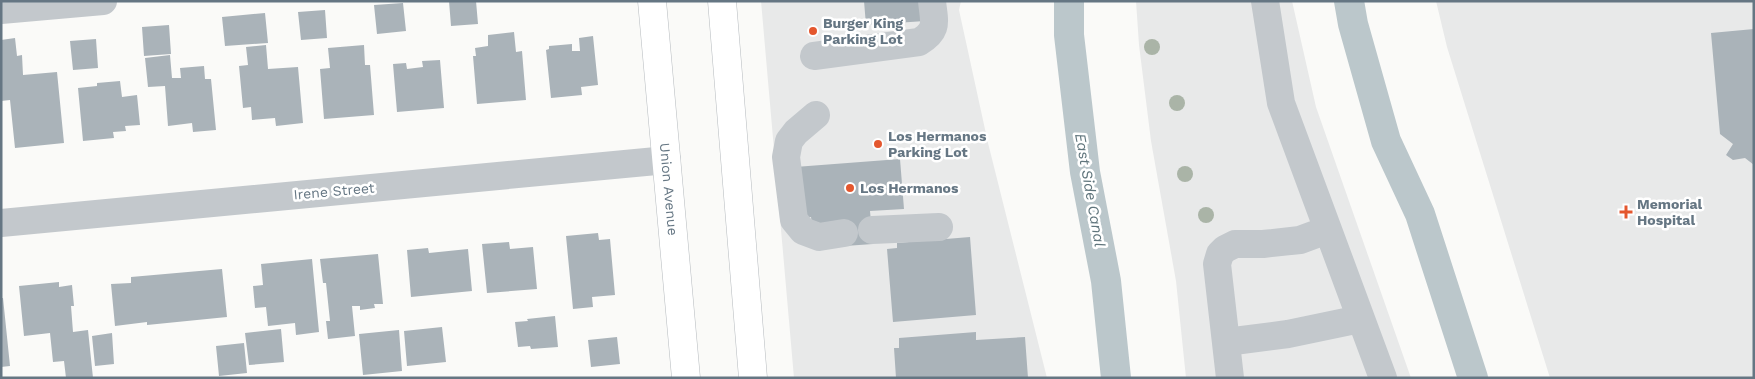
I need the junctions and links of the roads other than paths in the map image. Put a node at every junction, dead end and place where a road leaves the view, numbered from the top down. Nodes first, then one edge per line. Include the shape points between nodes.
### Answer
1 (103, 1) edge
2 (652, 1) edge
3 (722, 1) edge
4 (932, 1) edge
5 (1265, 1) edge
6 (1, 10) edge
7 (814, 56) dead end
8 (816, 115) dead end
9 (667, 160) junction
10 (1, 223) edge
11 (939, 226) dead end
12 (872, 230) dead end
13 (1327, 230) junction
14 (844, 233) dead end
15 (1360, 319) junction
16 (1226, 342) junction
17 (686, 378) edge
18 (753, 378) edge
19 (1230, 378) edge
20 (1383, 378) edge

1 - 6 street
2 - 9 main road, Union Avenue
3 - 18 main road
4 - 7 street via 934,25 930,35 919,42
5 - 13 street via 1282,103
8 - 14 street via 789,141 786,157 794,220 803,231 819,237
9 - 10 street, Irene Street
9 - 17 main road, Union Avenue
11 - 12 street
13 - 15 street
13 - 16 street via 1300,240 1235,244 1220,254 1217,264
15 - 16 street via 1288,334
15 - 20 street
16 - 19 street

